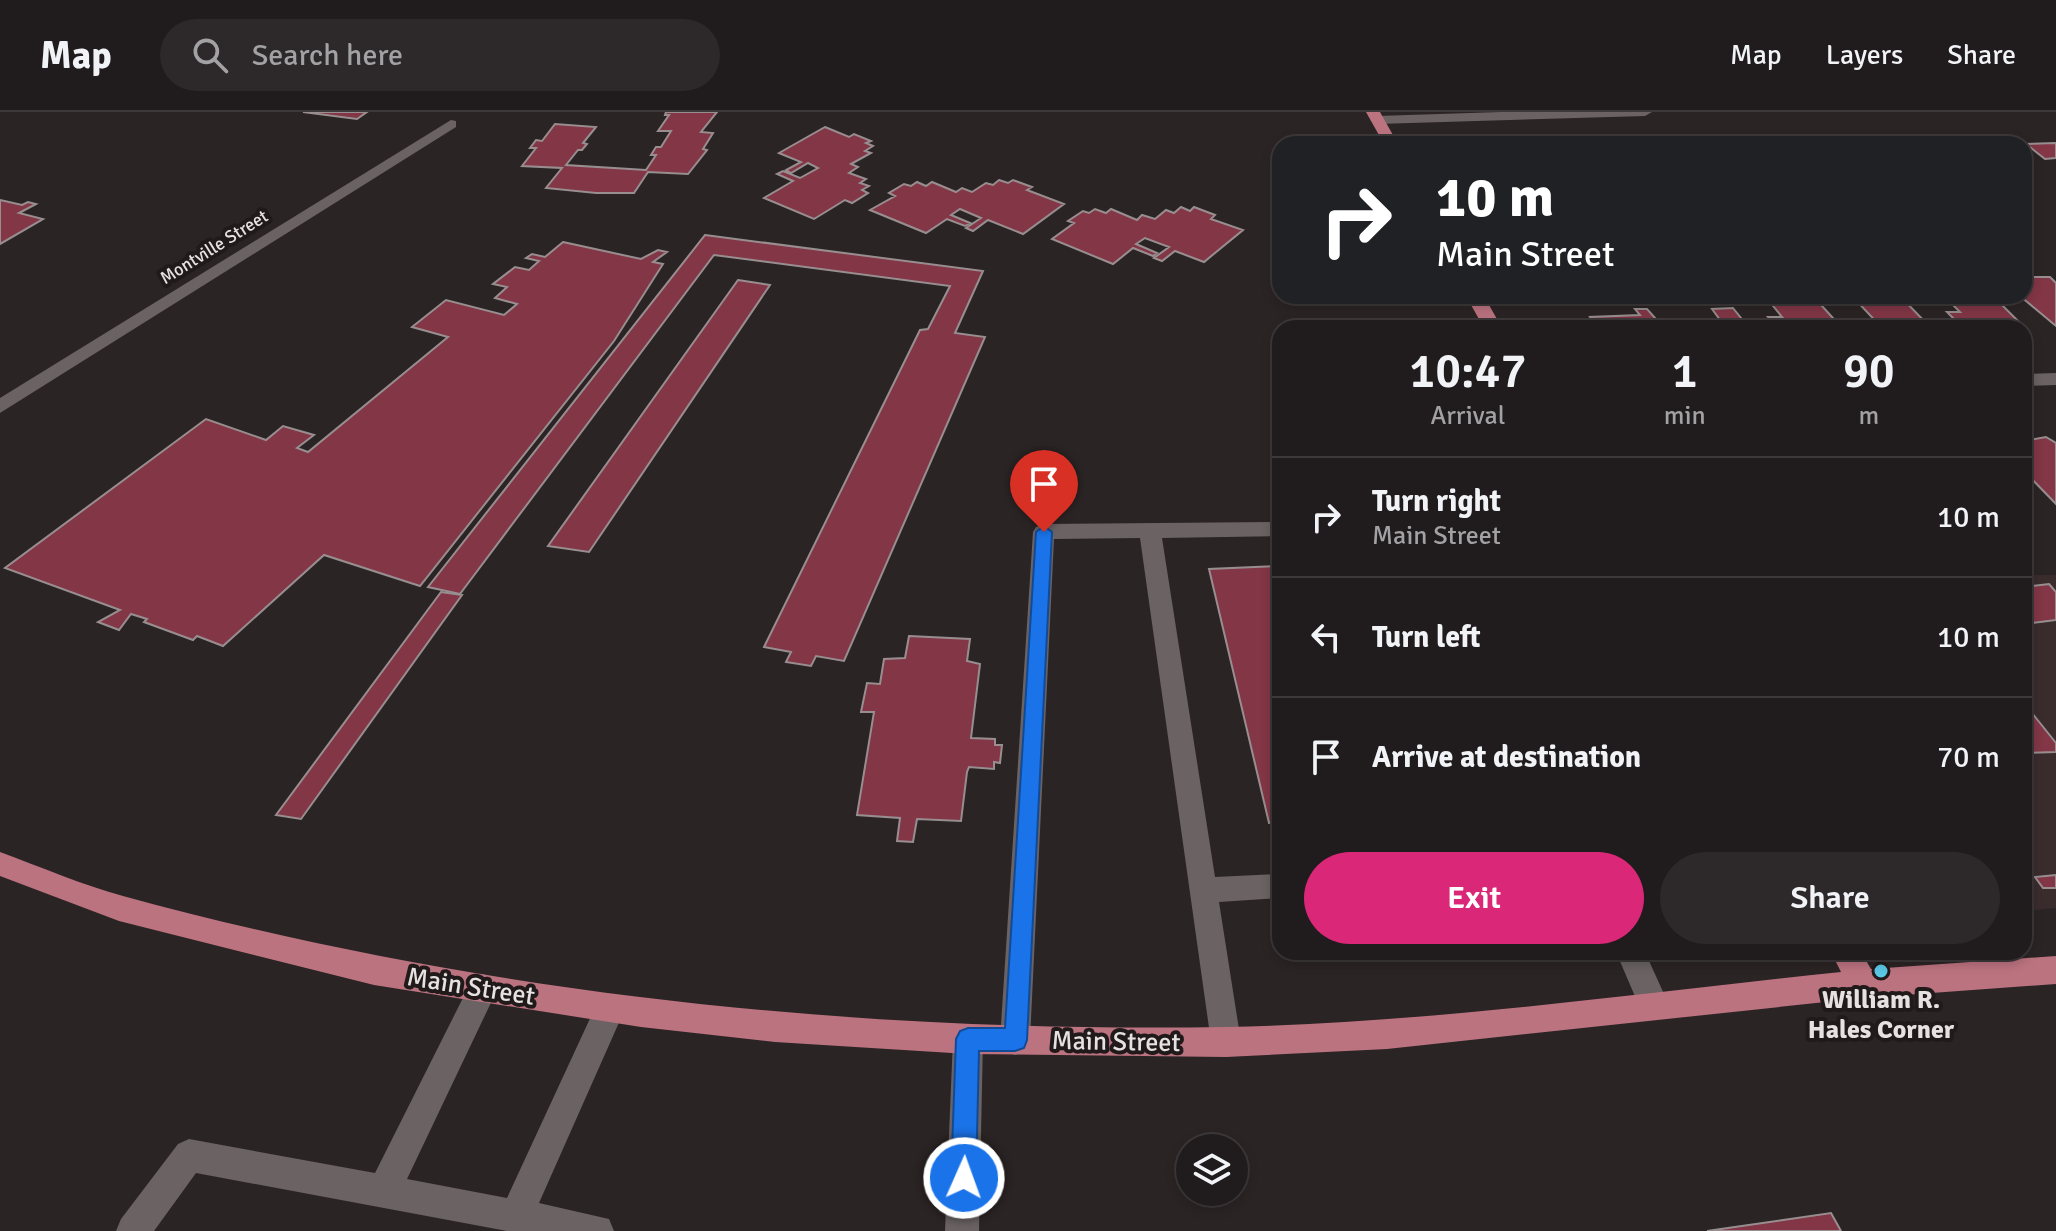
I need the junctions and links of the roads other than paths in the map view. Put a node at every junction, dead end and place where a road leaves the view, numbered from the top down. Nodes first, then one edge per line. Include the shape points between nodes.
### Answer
1 (1645, 112) edge
2 (1375, 116) edge
3 (451, 124) dead end
4 (1386, 136) edge
5 (2056, 379) edge
6 (2032, 380) edge
7 (0, 407) edge
8 (1272, 529) edge
9 (1150, 530) junction
10 (0, 864) edge
11 (1272, 886) edge
12 (1203, 890) junction
13 (1634, 960) edge
14 (1850, 960) edge
15 (2056, 970) edge
16 (1863, 984) junction
17 (483, 988) junction
18 (1654, 1005) junction
19 (610, 1009) junction
20 (968, 1039) junction
21 (1015, 1040) junction
22 (1226, 1042) junction
23 (384, 1191) junction
24 (516, 1216) junction
25 (133, 1231) edge
26 (597, 1231) edge
27 (962, 1231) edge

1 - 2 street
2 - 4 main road
3 - 7 street, Montville Street
5 - 6 street
8 - 9 street
9 - 12 street
9 - 21 street via 1044,532
10 - 17 main road, Main Street via 119,908 374,971
11 - 12 street
12 - 22 street
13 - 18 street
14 - 16 main road
15 - 16 main road, Main Street
16 - 18 main road, Main Street
17 - 19 main road, Main Street
17 - 23 street
18 - 22 main road, Main Street via 1387,1034
19 - 20 main road, Main Street via 775,1027
19 - 24 street
20 - 21 main road, Main Street
20 - 27 street
21 - 22 main road, Main Street
23 - 24 street
23 - 25 street via 189,1155
24 - 26 street

